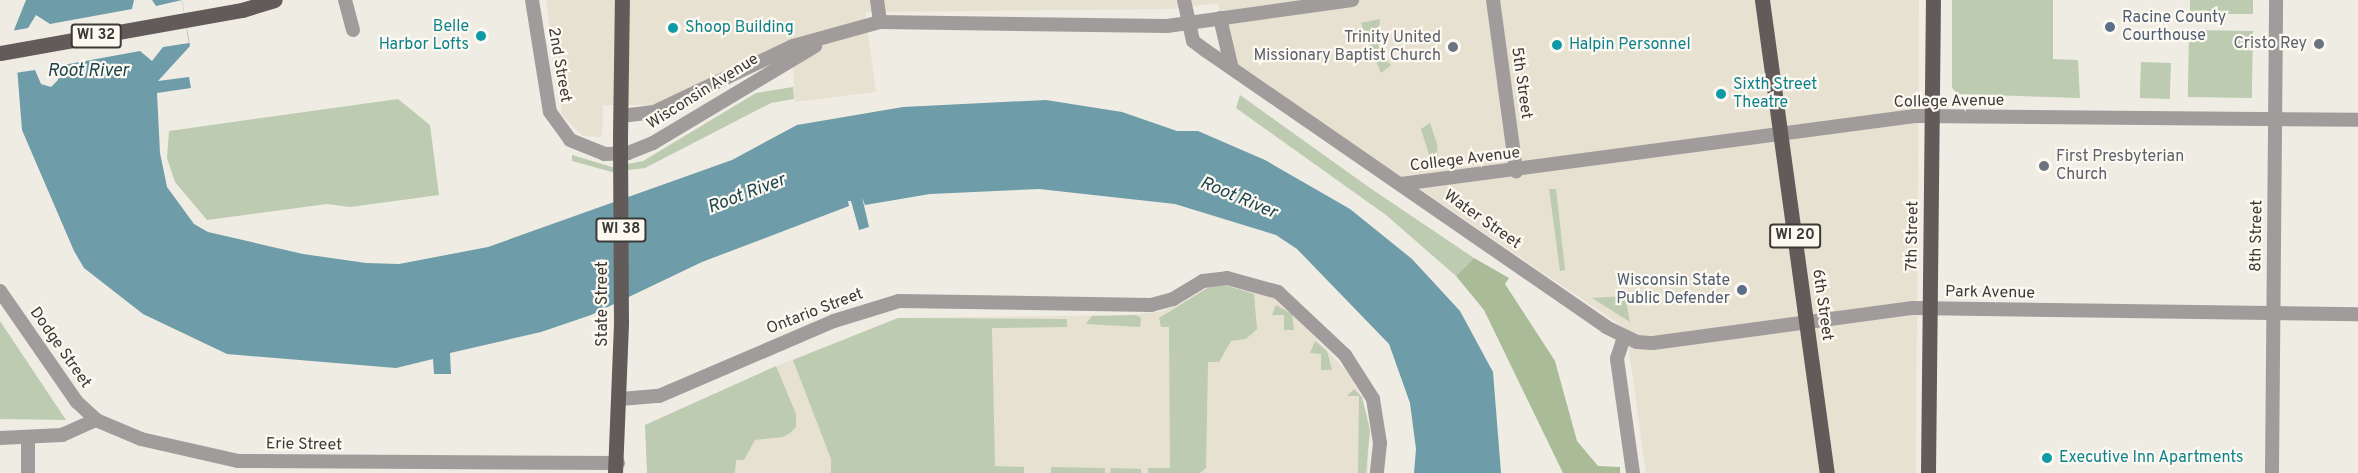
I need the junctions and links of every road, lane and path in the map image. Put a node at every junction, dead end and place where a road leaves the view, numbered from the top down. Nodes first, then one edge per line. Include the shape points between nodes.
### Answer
1 (275, 0) edge
2 (345, 0) edge
3 (532, 0) edge
4 (622, 0) edge
5 (877, 0) edge
6 (1184, 0) edge
7 (1352, 0) edge
8 (1493, 0) edge
9 (1762, 0) edge
10 (1933, 0) edge
11 (2276, 0) edge
12 (1220, 18) junction
13 (880, 22) junction
14 (1187, 24) junction
15 (353, 30) dead end
16 (827, 39) junction
17 (2, 52) edge
18 (1232, 69) junction
19 (621, 116) junction
20 (1933, 116) junction
21 (2275, 119) junction
22 (2358, 120) edge
23 (1781, 135) junction
24 (592, 151) joint
25 (1516, 171) junction
26 (1401, 184) junction
27 (0, 291) edge
28 (1930, 308) junction
29 (2272, 314) junction
30 (2358, 314) edge
31 (1806, 323) junction
32 (1624, 337) junction
33 (621, 399) junction
34 (96, 420) junction
35 (0, 438) edge
36 (28, 438) junction
37 (619, 470) edge
38 (28, 473) edge
39 (1377, 473) edge
40 (1632, 473) edge
41 (1827, 473) edge
42 (1928, 473) edge
43 (2272, 473) edge

1 - 17 main road, WI 32 via 188,20
2 - 15 street
3 - 24 street, 2nd Street via 550,112 570,140
4 - 19 main road, State Street / WI 38
5 - 13 street
6 - 14 street
7 - 12 street, Wisconsin Avenue
8 - 25 street, 5th Street
9 - 23 main road, 6th Street / WI 20
10 - 20 main road, 7th Street
11 - 21 street, 8th Street
12 - 14 street, Wisconsin Avenue
12 - 18 street
13 - 14 street, Wisconsin Avenue
13 - 16 street, Wisconsin Avenue
14 - 18 street, Water Street via 1193,41
16 - 19 street, Wisconsin Avenue via 793,46 654,112
16 - 24 street, Wisconsin Avenue via 639,149 623,154
18 - 26 street, Water Street
19 - 33 main road, State Street / WI 38, bridge
20 - 21 street, College Avenue
20 - 23 street, College Avenue
20 - 28 main road, 7th Street
21 - 22 street, College Avenue
21 - 29 street, 8th Street
23 - 25 street, College Avenue
23 - 31 main road, 6th Street / WI 20
25 - 26 street, College Avenue
26 - 32 street, Water Street
27 - 34 street, Dodge Street via 77,402
28 - 29 street, Park Avenue
28 - 31 street, Park Avenue
28 - 42 main road, 7th Street
29 - 30 street, Park Avenue
29 - 43 street, 8th Street
31 - 32 street, Park Avenue via 1653,343
31 - 41 main road, 6th Street / WI 20
32 - 40 street via 1617,359
33 - 37 main road, State Street / WI 38
33 - 39 street, Ontario Street via 659,396 834,321 899,301 1151,305 1173,299 1212,278 1254,282 1278,292 1328,336 1366,384 1379,427
34 - 36 street via 62,435
34 - 37 street, Erie Street via 141,439 238,461
35 - 36 street
36 - 38 street

